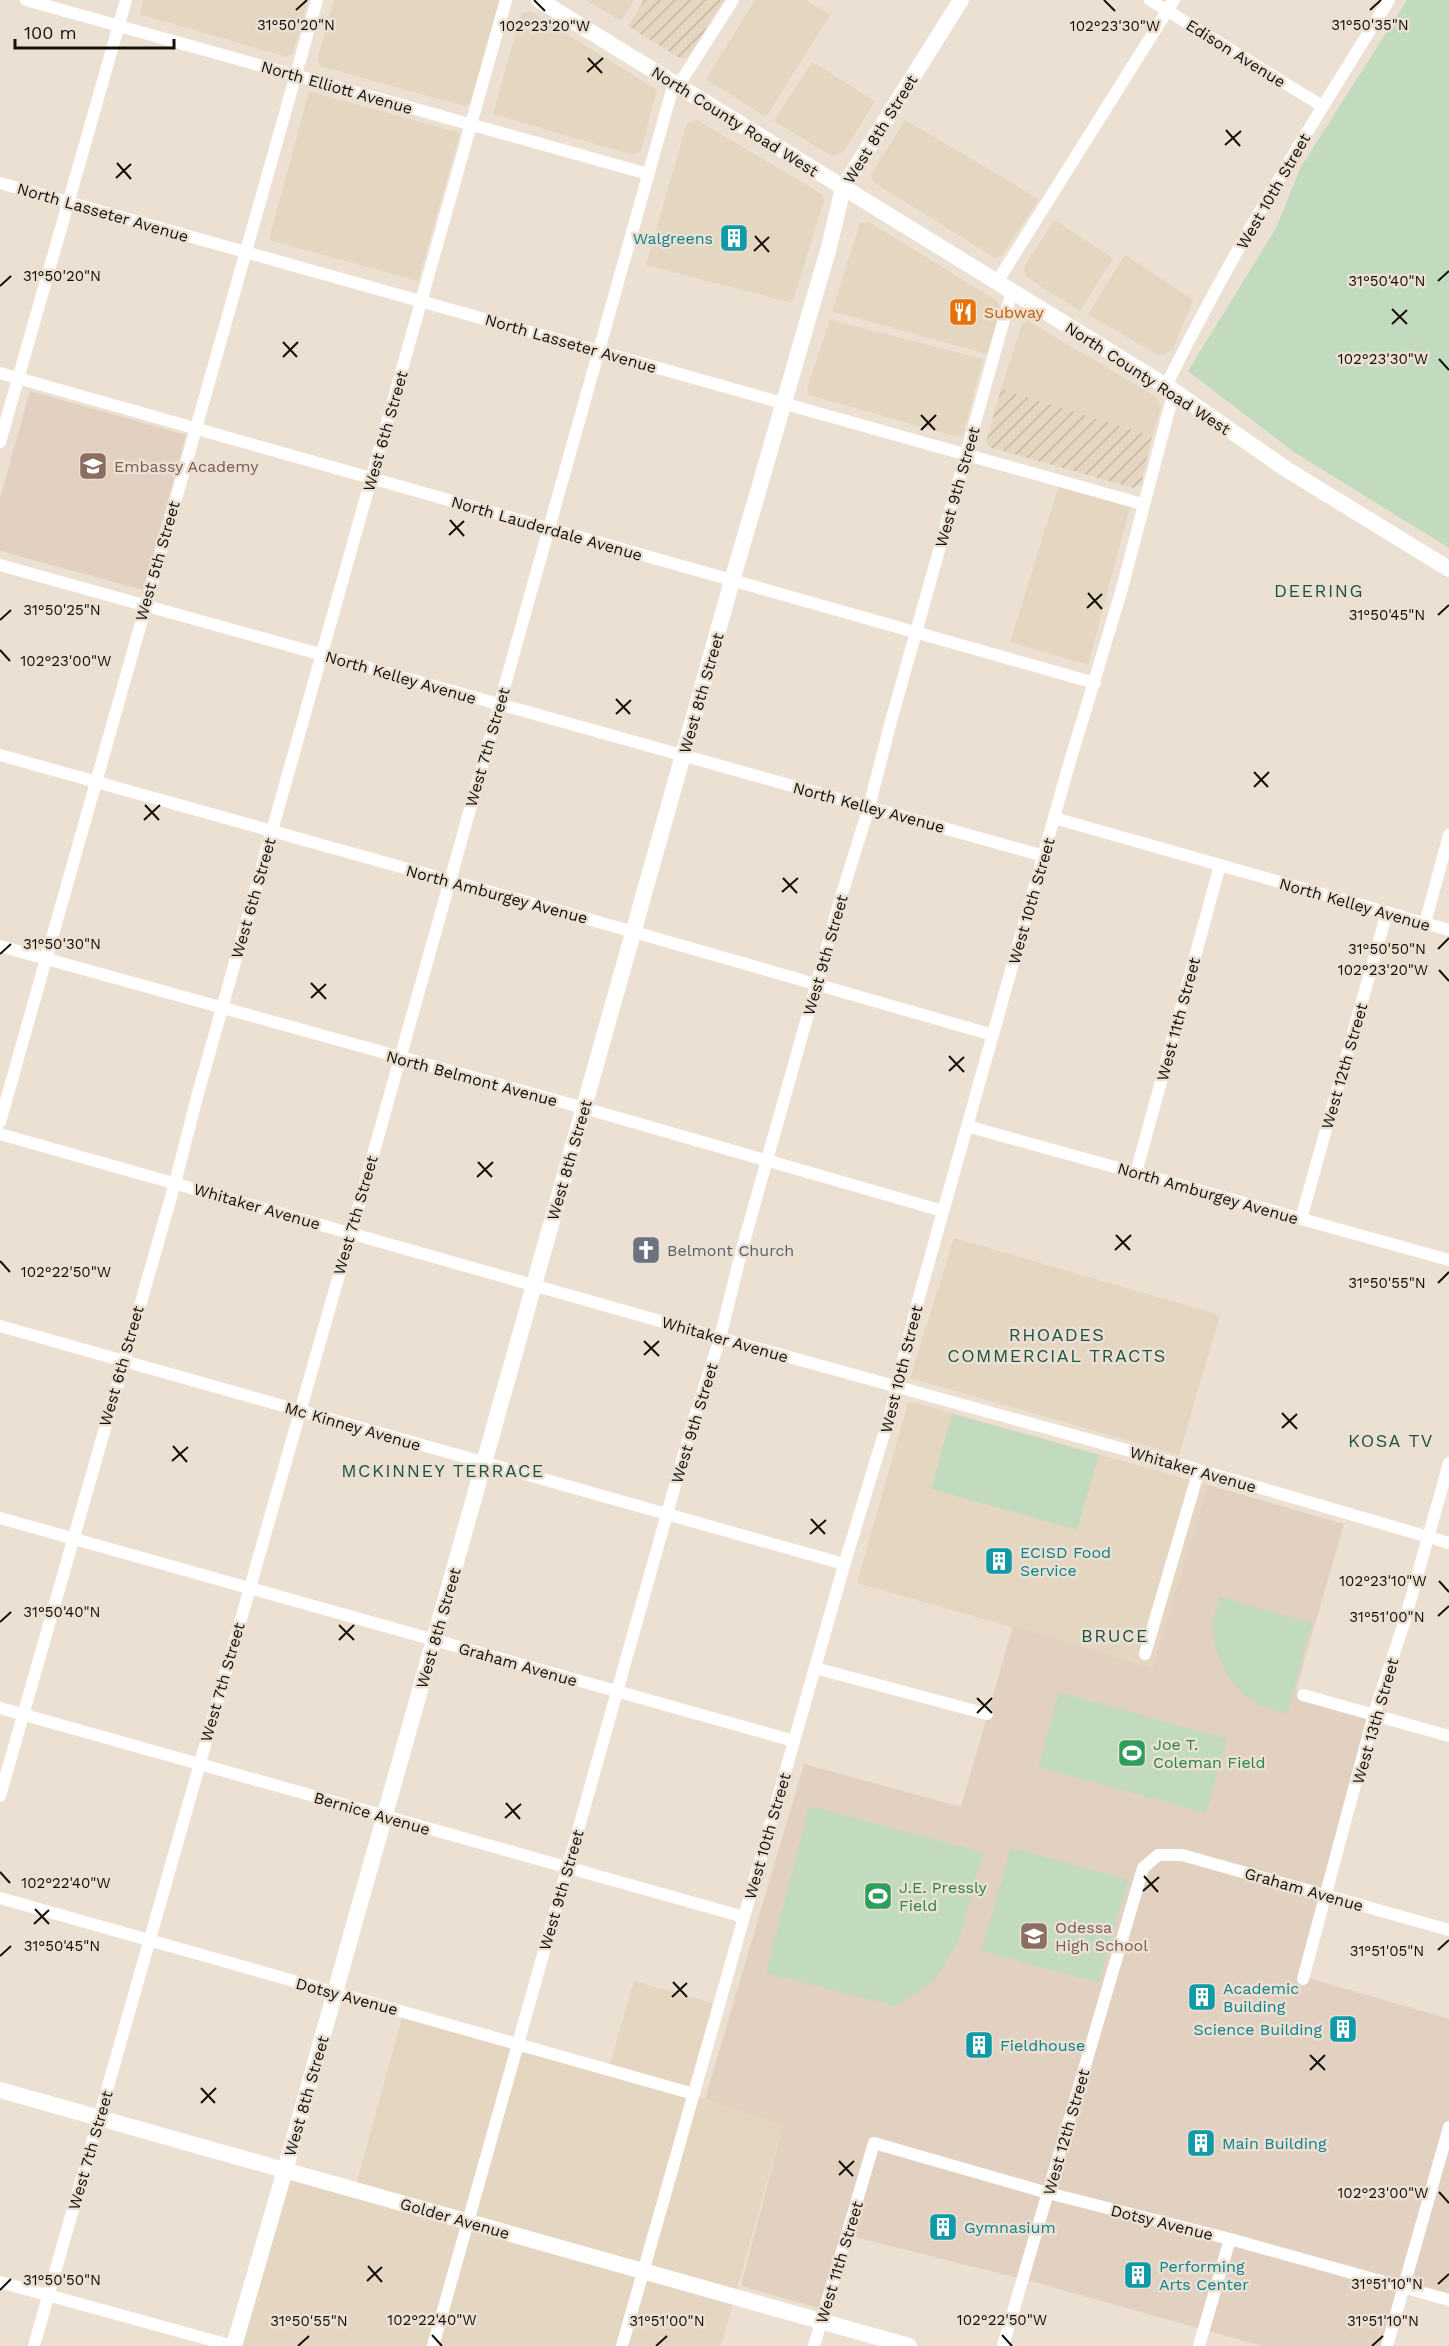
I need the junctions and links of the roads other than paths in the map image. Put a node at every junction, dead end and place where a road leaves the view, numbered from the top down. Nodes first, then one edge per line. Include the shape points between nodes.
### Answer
1 (26, 0) edge
2 (126, 0) edge
3 (317, 0) edge
4 (506, 0) edge
5 (539, 0) edge
6 (733, 0) edge
7 (962, 0) edge
8 (1150, 0) edge
9 (1389, 0) edge
10 (1171, 5) edge
11 (118, 26) junction
12 (294, 75) junction
13 (676, 85) junction
14 (1322, 106) junction
15 (471, 124) junction
16 (648, 174) junction
17 (0, 183) edge
18 (843, 188) junction
19 (68, 202) junction
20 (244, 251) junction
21 (997, 282) junction
22 (1012, 291) junction
23 (422, 301) junction
24 (598, 351) junction
25 (0, 373) edge
26 (18, 378) junction
27 (1170, 388) junction
28 (784, 402) junction
29 (195, 428) junction
30 (0, 442) edge
31 (966, 454) junction
32 (372, 478) junction
33 (1142, 504) junction
34 (549, 528) junction
35 (0, 565) edge
36 (1449, 569) edge
37 (732, 580) junction
38 (144, 606) junction
39 (917, 633) junction
40 (322, 655) junction
41 (1095, 683) junction
42 (498, 705) junction
43 (0, 755) edge
44 (683, 757) junction
45 (95, 782) junction
46 (869, 807) junction
47 (1054, 818) junction
48 (272, 832) junction
49 (1449, 835) edge
50 (1044, 856) junction
51 (1220, 865) junction
52 (448, 882) junction
53 (1387, 912) junction
54 (1425, 923) junction
55 (1449, 930) edge
56 (634, 932) junction
57 (0, 946) edge
58 (45, 958) junction
59 (816, 986) junction
60 (222, 1008) junction
61 (993, 1035) junction
62 (399, 1058) junction
63 (584, 1108) junction
64 (0, 1122) edge
65 (967, 1126) junction
66 (0, 1134) edge
67 (767, 1161) junction
68 (1136, 1173) junction
69 (175, 1183) junction
70 (943, 1211) junction
71 (1301, 1219) junction
72 (351, 1233) junction
73 (1449, 1260) edge
74 (535, 1285) junction
75 (0, 1326) edge
76 (720, 1338) junction
77 (123, 1361) junction
78 (897, 1387) junction
79 (299, 1411) junction
80 (485, 1463) junction
81 (1449, 1463) edge
82 (1200, 1470) junction
83 (667, 1514) junction
84 (0, 1518) edge
85 (1428, 1537) junction
86 (73, 1538) junction
87 (1449, 1543) edge
88 (844, 1564) junction
89 (249, 1587) junction
90 (434, 1641) junction
91 (1145, 1654) dead end
92 (815, 1668) junction
93 (617, 1692) junction
94 (1303, 1695) dead end
95 (0, 1708) edge
96 (987, 1714) dead end
97 (1374, 1714) junction
98 (23, 1715) junction
99 (1449, 1736) edge
100 (794, 1741) junction
101 (199, 1764) junction
102 (0, 1797) edge
103 (385, 1817) junction
104 (1158, 1855) joint
105 (568, 1868) junction
106 (1326, 1896) junction
107 (0, 1898) edge
108 (744, 1917) junction
109 (1449, 1930) edge
110 (150, 1941) junction
111 (1303, 1979) dead end
112 (335, 1993) junction
113 (518, 2044) junction
114 (0, 2090) edge
115 (694, 2094) junction
116 (99, 2118) junction
117 (1449, 2127) edge
118 (874, 2143) joint
119 (285, 2170) junction
120 (1048, 2193) junction
121 (468, 2222) junction
122 (1230, 2239) junction
123 (643, 2271) junction
124 (0, 2282) edge
125 (1403, 2288) junction
126 (49, 2295) junction
127 (1449, 2300) edge
128 (821, 2321) junction
129 (34, 2346) edge
130 (233, 2346) edge
131 (433, 2346) edge
132 (622, 2346) edge
133 (814, 2346) edge
134 (909, 2346) edge
135 (1003, 2346) edge
136 (1199, 2346) edge
137 (1387, 2346) edge

1 - 11 street, North Elliott Avenue
2 - 11 street
3 - 12 street, West 5th Street
4 - 15 street, West 6th Street
5 - 13 main road, North County Road West
6 - 13 street, West 7th Street
7 - 18 main road, West 8th Street
8 - 10 street, Edison Avenue
9 - 14 street, West 10th Street
10 - 14 street, Edison Avenue
10 - 21 street
11 - 12 street, North Elliott Avenue
11 - 19 street
12 - 15 street, North Elliott Avenue
12 - 20 street, West 5th Street
13 - 16 street, West 7th Street
13 - 18 main road, North County Road West
14 - 27 street, West 10th Street via 1197,322
15 - 16 street, North Elliott Avenue
15 - 23 street, West 6th Street
16 - 24 street, West 7th Street
17 - 19 street, North Lasseter Avenue
18 - 21 main road, North County Road West
18 - 28 main road, West 8th Street
19 - 20 street, North Lasseter Avenue
19 - 26 street
20 - 23 street, North Lasseter Avenue
20 - 29 street, West 5th Street
21 - 22 main road, North County Road West
22 - 27 main road, North County Road West
22 - 31 street, West 9th Street
23 - 24 street, North Lasseter Avenue
23 - 32 street, West 6th Street
24 - 28 street, North Lasseter Avenue
24 - 34 street, West 7th Street
25 - 26 street, North Lauderdale Avenue
26 - 29 street, North Lauderdale Avenue
26 - 30 street
27 - 33 street, West 10th Street
27 - 36 main road, North County Road West via 1286,469
28 - 31 street, North Lasseter Avenue
28 - 37 main road, West 8th Street
29 - 32 street, North Lauderdale Avenue
29 - 38 street, West 5th Street
31 - 33 street, North Lasseter Avenue
31 - 39 street, West 9th Street
32 - 34 street, North Lauderdale Avenue
32 - 40 street, West 6th Street
33 - 41 street, West 10th Street
34 - 37 street, North Lauderdale Avenue
34 - 42 street, West 7th Street
35 - 38 street, North Kelley Avenue
37 - 39 street, North Lauderdale Avenue
37 - 44 main road, West 8th Street
38 - 40 street, North Kelley Avenue
38 - 45 street, West 5th Street
39 - 41 street, North Lauderdale Avenue
39 - 46 street, West 9th Street
40 - 42 street, North Kelley Avenue
40 - 48 street, West 6th Street
41 - 47 street, West 10th Street
42 - 44 street, North Kelley Avenue
42 - 52 street, West 7th Street
43 - 45 street, North Amburgey Avenue
44 - 46 street, North Kelley Avenue
44 - 56 main road, West 8th Street
45 - 48 street, North Amburgey Avenue
45 - 58 street, West 5th Street
46 - 50 street, North Kelley Avenue
46 - 59 street, West 9th Street
47 - 50 street, West 10th Street
47 - 51 street, North Kelley Avenue
48 - 52 street, North Amburgey Avenue
48 - 60 street, West 6th Street
49 - 54 street
50 - 61 street, West 10th Street
51 - 53 street, North Kelley Avenue
51 - 68 street, West 11th Street
52 - 56 street, North Amburgey Avenue
52 - 62 street, West 7th Street
53 - 54 street, North Kelley Avenue
53 - 71 street, West 12th Street
54 - 55 street, North Kelley Avenue
56 - 59 street, North Amburgey Avenue
56 - 63 main road, West 8th Street
57 - 58 street, North Belmont Avenue
58 - 60 street, North Belmont Avenue
58 - 64 street, West 5th Street
59 - 61 street, North Amburgey Avenue
59 - 67 street, West 9th Street
60 - 62 street, North Belmont Avenue
60 - 69 street, West 6th Street
61 - 65 street, West 10th Street
62 - 63 street, North Belmont Avenue
62 - 72 street, West 7th Street
63 - 67 street, North Belmont Avenue
63 - 74 main road, West 8th Street
65 - 68 street, North Amburgey Avenue
65 - 70 street, West 10th Street
66 - 69 street, Whitaker Avenue
67 - 70 street, North Belmont Avenue
67 - 76 street, West 9th Street
68 - 71 street, North Amburgey Avenue
69 - 72 street, Whitaker Avenue
69 - 77 street, West 6th Street
70 - 78 street, West 10th Street
71 - 73 street, North Amburgey Avenue
72 - 74 street, Whitaker Avenue
72 - 79 street, West 7th Street
74 - 76 street, Whitaker Avenue
74 - 80 main road, West 8th Street
75 - 77 street, Mc Kinney Avenue
76 - 78 street, Whitaker Avenue
76 - 83 street, West 9th Street
77 - 79 street, Mc Kinney Avenue
77 - 86 street, West 6th Street
78 - 82 street, Whitaker Avenue
78 - 88 street, West 10th Street
79 - 80 street, Mc Kinney Avenue
79 - 89 street, West 7th Street
80 - 83 street, Mc Kinney Avenue
80 - 90 main road, West 8th Street
81 - 85 street, West 13th Street
82 - 85 street, Whitaker Avenue
82 - 91 street
83 - 88 street, Mc Kinney Avenue
83 - 93 street, West 9th Street
84 - 86 street, Graham Avenue
85 - 87 street, Whitaker Avenue
85 - 97 street, West 13th Street
86 - 89 street, Graham Avenue
86 - 98 street, West 6th Street
88 - 92 street, West 10th Street
89 - 90 street, Graham Avenue
89 - 101 street, West 7th Street
90 - 93 street, Graham Avenue
90 - 103 main road, West 8th Street
92 - 96 street
92 - 100 street, West 10th Street
93 - 100 street, Graham Avenue
93 - 105 street, West 9th Street
94 - 97 street
95 - 98 street, Bernice Avenue
97 - 99 street
97 - 106 street, West 13th Street
98 - 101 street, Bernice Avenue
98 - 102 street, West 6th Street
100 - 108 street, West 10th Street
101 - 103 street, Bernice Avenue
101 - 110 street, West 7th Street
103 - 105 street, Bernice Avenue
103 - 112 main road, West 8th Street
104 - 106 street, Graham Avenue via 1209,1861
104 - 120 street, West 12th Street via 1142,1871
105 - 108 street, Bernice Avenue
105 - 113 street, West 9th Street
106 - 109 street, Graham Avenue
106 - 111 street, West 13th Street
107 - 110 street, Dotsy Avenue
108 - 115 street, West 10th Street
110 - 112 street, Dotsy Avenue
110 - 116 street, West 7th Street
112 - 113 street, Dotsy Avenue
112 - 119 main road, West 8th Street
113 - 115 street, Dotsy Avenue
113 - 121 street, West 9th Street
114 - 116 main road, Golder Avenue
115 - 123 street, West 10th Street
116 - 119 main road, Golder Avenue
116 - 126 street, West 7th Street
117 - 125 street
118 - 120 street, Dotsy Avenue
118 - 128 street, West 11th Street
119 - 121 main road, Golder Avenue
119 - 130 main road, West 8th Street
120 - 122 street, Dotsy Avenue
120 - 135 street, West 12th Street
121 - 123 main road, Golder Avenue
121 - 131 street, West 9th Street
122 - 125 street, Dotsy Avenue
122 - 136 street
123 - 128 main road, Golder Avenue
123 - 132 street, West 10th Street
124 - 126 street
125 - 127 street, Dotsy Avenue
125 - 137 street
126 - 129 street, West 7th Street
126 - 130 street
128 - 133 street, West 11th Street
128 - 134 main road, Golder Avenue

